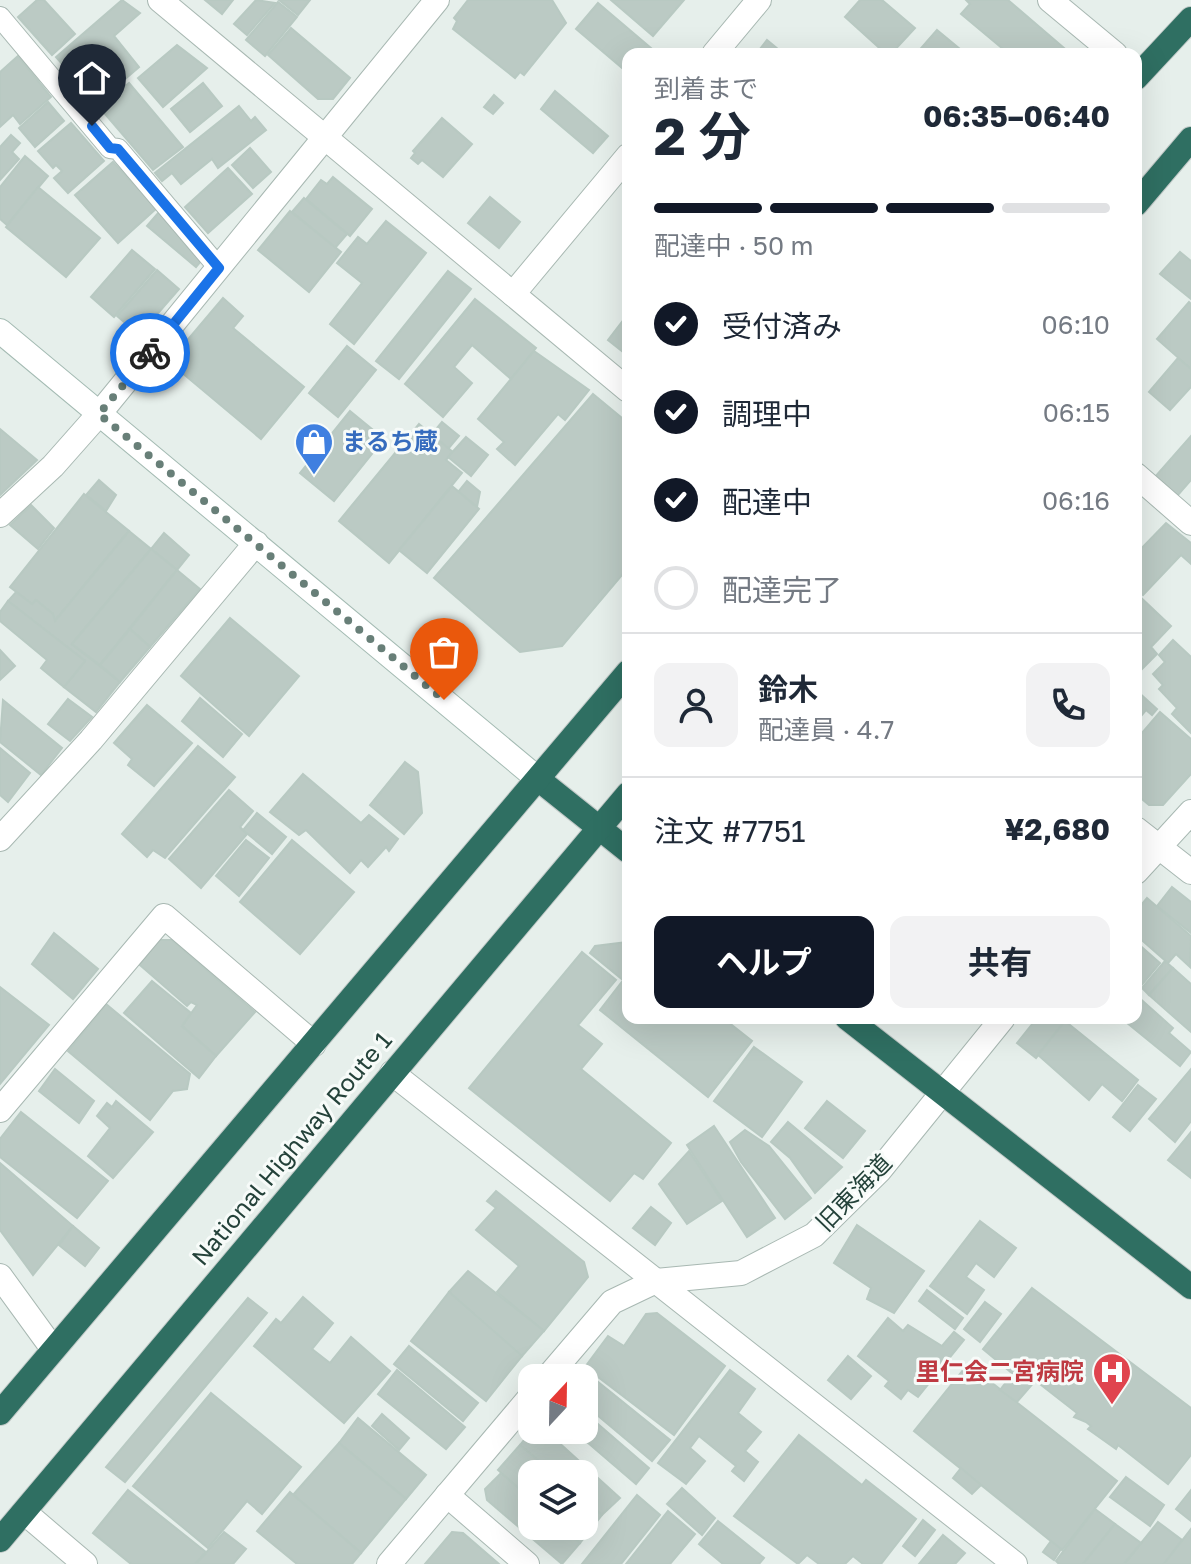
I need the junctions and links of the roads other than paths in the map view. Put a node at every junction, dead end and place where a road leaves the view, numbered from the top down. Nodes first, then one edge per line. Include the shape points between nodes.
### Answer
1 (160, 0) edge
2 (437, 0) edge
3 (759, 0) edge
4 (1050, 0) edge
5 (0, 17) edge
6 (1191, 19) edge
7 (719, 48) edge
8 (1108, 48) edge
9 (1142, 70) edge
10 (323, 139) junction
11 (1191, 139) edge
12 (622, 163) edge
13 (1142, 197) edge
14 (219, 268) junction
15 (513, 294) junction
16 (0, 331) edge
17 (622, 385) edge
18 (99, 414) junction
19 (1142, 480) edge
20 (0, 515) edge
21 (1191, 523) edge
22 (256, 543) junction
23 (622, 679) edge
24 (538, 779) junction
25 (622, 801) edge
26 (1191, 812) edge
27 (599, 828) junction
28 (1142, 834) edge
29 (0, 839) edge
30 (622, 846) edge
31 (1159, 847) junction
32 (1142, 865) edge
33 (1191, 872) edge
34 (855, 1024) edge
35 (998, 1024) edge
36 (314, 1044) junction
37 (392, 1073) junction
38 (942, 1090) junction
39 (0, 1110) edge
40 (0, 1276) edge
41 (656, 1281) junction
42 (1191, 1287) edge
43 (53, 1349) junction
44 (559, 1364) edge
45 (518, 1411) edge
46 (0, 1413) edge
47 (447, 1495) junction
48 (24, 1512) junction
49 (0, 1540) edge
50 (85, 1564) edge
51 (389, 1564) edge
52 (527, 1564) edge
53 (1015, 1564) edge

1 - 10 street
2 - 10 street
3 - 7 street
4 - 8 street
5 - 14 lane
6 - 9 highway
10 - 14 street
10 - 15 street
11 - 13 highway
12 - 15 street
14 - 18 street
15 - 17 street
16 - 18 street
18 - 20 street
18 - 22 street
19 - 21 street
22 - 24 street
22 - 29 street via 91,740
23 - 24 highway, National Highway Route 1
24 - 27 highway
24 - 36 highway, National Highway Route 1
25 - 27 highway, National Highway Route 1
26 - 31 street
27 - 30 highway
27 - 37 highway, National Highway Route 1
28 - 31 street
31 - 32 street
31 - 33 street
34 - 38 highway
35 - 38 street, 旧東海道
36 - 39 street via 164,916
36 - 43 highway, National Highway Route 1
37 - 41 street
37 - 48 highway, National Highway Route 1
38 - 41 street, 旧東海道 via 879,1171 814,1235 741,1273
38 - 42 highway
40 - 43 street
41 - 44 street, 旧東海道 via 612,1302
41 - 53 street
43 - 46 highway, National Highway Route 1
45 - 47 street
47 - 51 street
47 - 52 street
48 - 49 highway, National Highway Route 1
48 - 50 street

